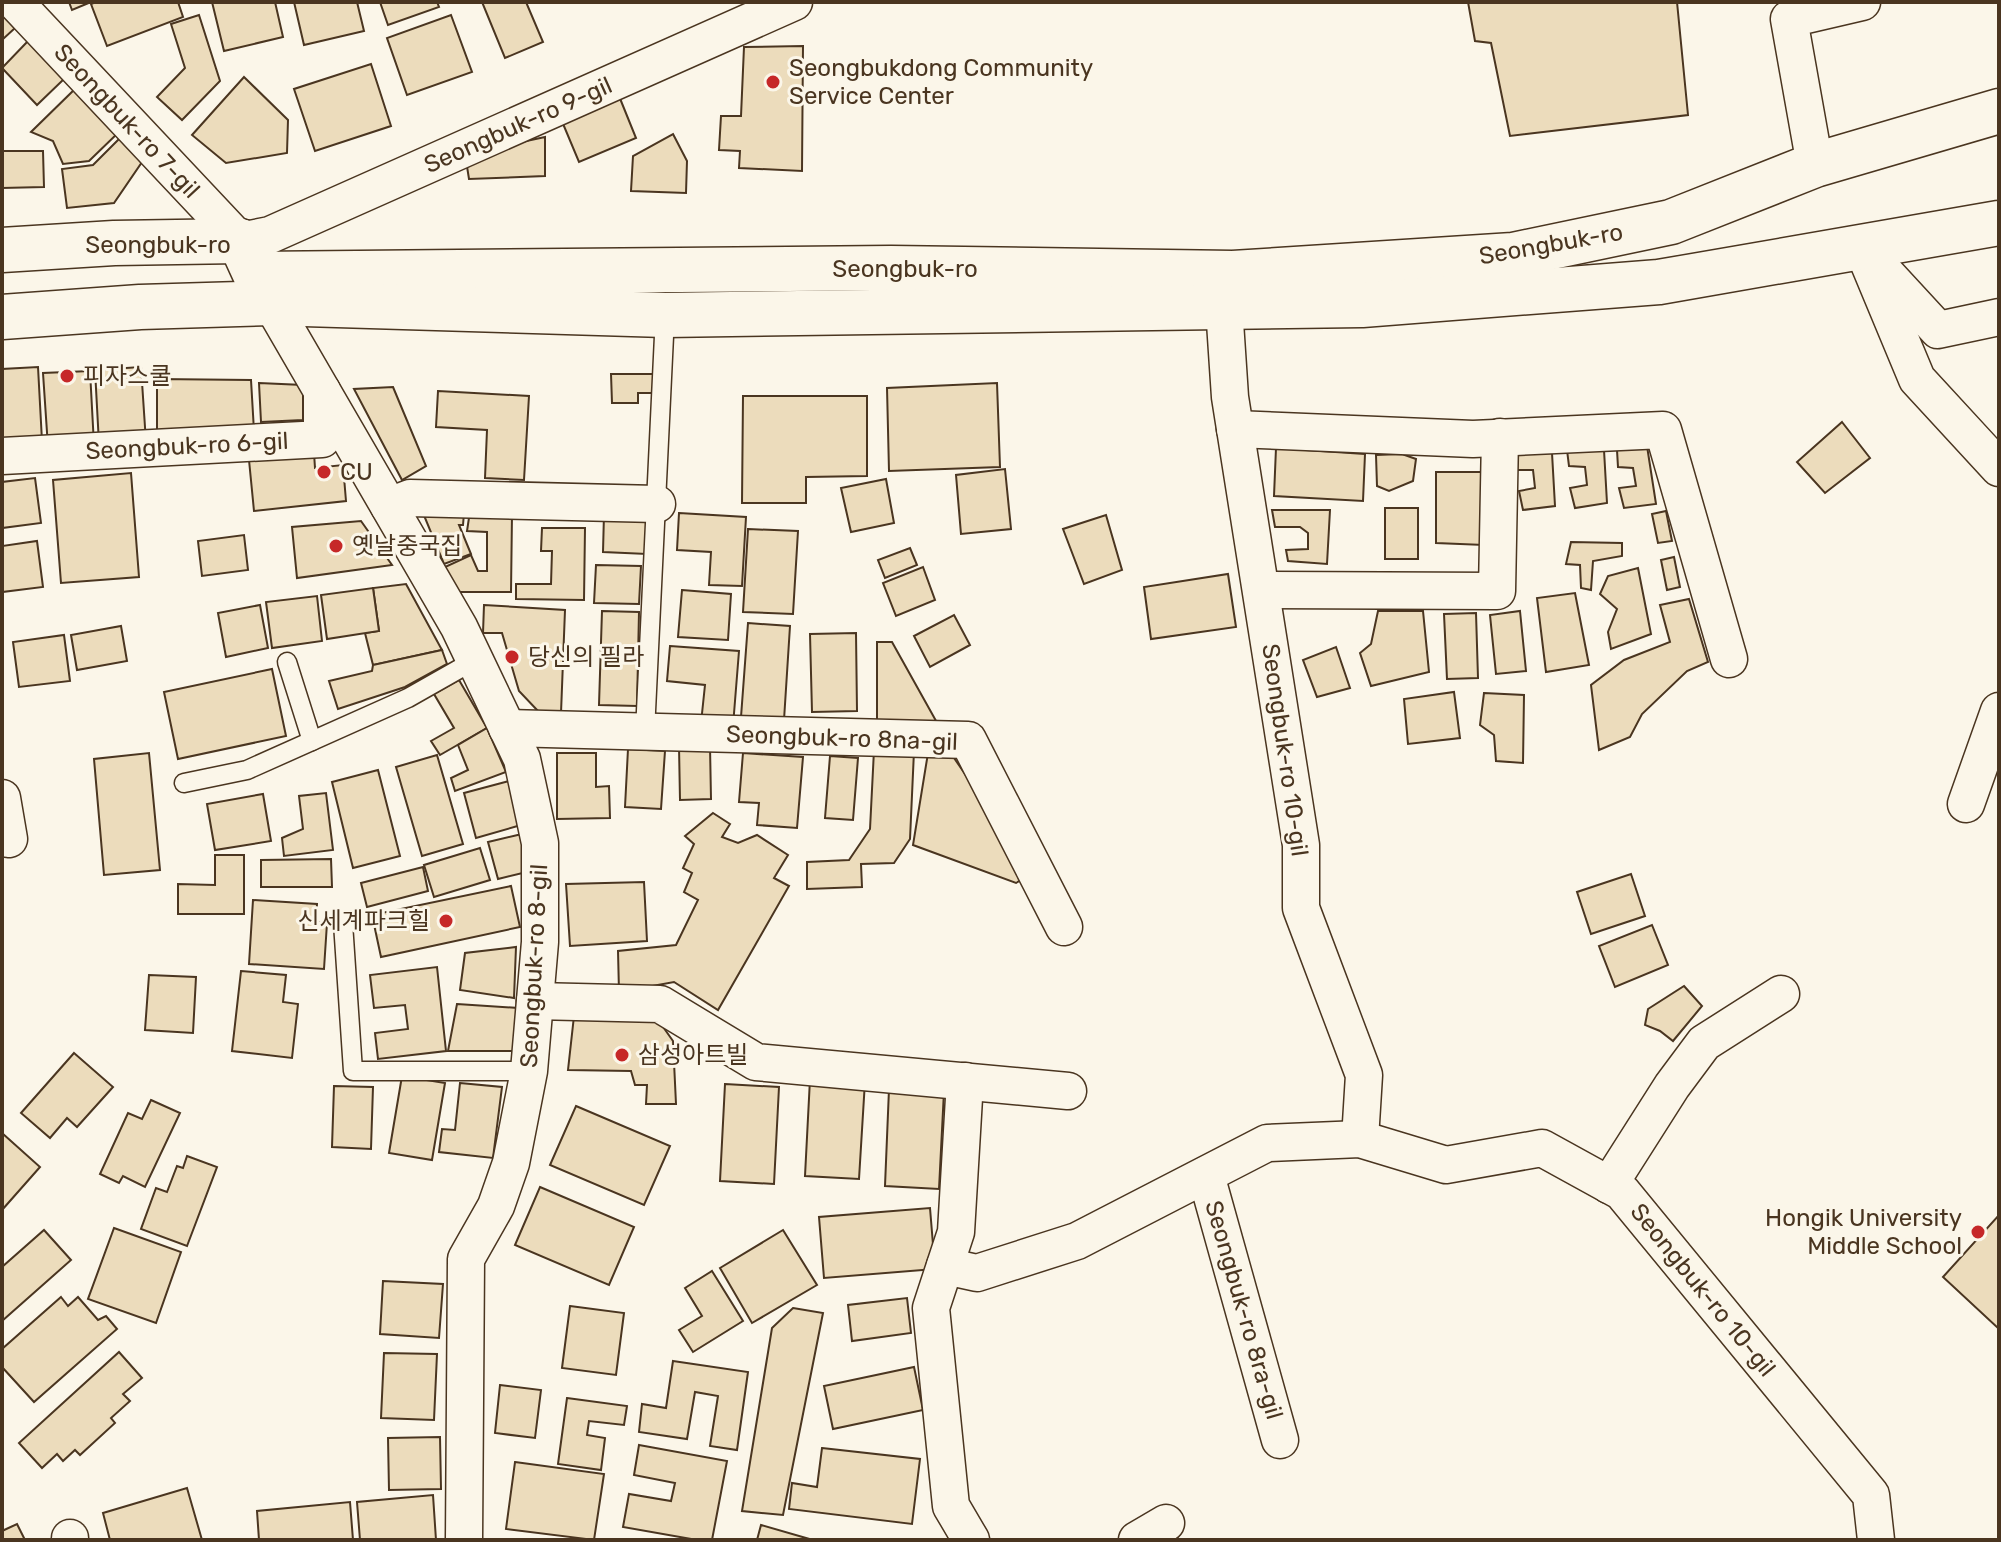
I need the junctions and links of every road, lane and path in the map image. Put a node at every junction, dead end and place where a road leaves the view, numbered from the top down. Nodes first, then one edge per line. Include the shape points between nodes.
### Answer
1 (15, 2) edge
2 (794, 2) edge
3 (1862, 2) edge
4 (1999, 111) edge
5 (1815, 165) junction
6 (1999, 223) edge
7 (240, 241) junction
8 (1862, 247) junction
9 (2, 250) edge
10 (271, 303) junction
11 (140, 307) junction
12 (1224, 307) junction
13 (665, 315) junction
14 (2, 317) edge
15 (1999, 317) edge
16 (322, 390) junction
17 (1235, 429) junction
18 (1500, 437) junction
19 (2, 456) edge
20 (1999, 468) edge
21 (657, 504) junction
22 (389, 506) junction
23 (1262, 590) junction
24 (1729, 659) dead end
25 (475, 660) junction
26 (287, 662) dead end
27 (1999, 711) edge
28 (507, 728) junction
29 (645, 732) junction
30 (312, 741) junction
31 (184, 783) dead end
32 (2, 798) edge
33 (1966, 804) dead end
34 (2, 838) edge
35 (343, 923) dead end
36 (1064, 927) dead end
37 (1781, 994) dead end
38 (535, 1001) junction
39 (529, 1071) junction
40 (965, 1081) junction
41 (1068, 1091) dead end
42 (1360, 1139) junction
43 (1206, 1175) junction
44 (1609, 1185) junction
45 (945, 1266) junction
46 (1280, 1440) dead end
47 (956, 1535) edge
48 (464, 1540) edge
49 (1876, 1540) edge

1 - 7 street, Seongbuk-ro 7-gil
2 - 7 street, Seongbuk-ro 9-gil via 270,235
3 - 5 street via 1789,19
4 - 5 main road, Seongbuk-ro
5 - 7 main road, Seongbuk-ro via 1671,222 1513,255 1233,273 891,268 255,274
6 - 8 main road, Seongbuk-ro
7 - 9 main road, Seongbuk-ro
7 - 11 main road via 224,245 205,267
8 - 12 main road, Seongbuk-ro via 1659,282 1362,305
8 - 15 street via 1938,330
8 - 20 street via 1917,379
10 - 11 main road, Seongbuk-ro
10 - 13 main road, Seongbuk-ro
10 - 16 street, Seongbuk-ro 8-gil
11 - 14 main road, Seongbuk-ro
12 - 13 main road, Seongbuk-ro
12 - 17 street, Seongbuk-ro 10-gil
13 - 21 lane
16 - 19 street, Seongbuk-ro 6-gil via 322,439
16 - 22 street, Seongbuk-ro 8-gil
17 - 18 street
17 - 23 street, Seongbuk-ro 10-gil
18 - 23 street via 1497,591
18 - 24 street via 1663,430
21 - 22 street via 410,498
21 - 29 lane
22 - 25 street, Seongbuk-ro 8-gil
23 - 42 street, Seongbuk-ro 10-gil via 1301,845 1301,908 1364,1075
25 - 28 street, Seongbuk-ro 8-gil
25 - 30 lane via 408,698
26 - 30 lane
27 - 33 street
28 - 29 street, Seongbuk-ro 8na-gil
28 - 38 street, Seongbuk-ro 8-gil via 522,759 540,843
29 - 36 street, Seongbuk-ro 8na-gil via 968,740
30 - 31 lane via 247,770
32 - 34 street via 9,839
35 - 39 lane via 353,1071
37 - 44 street via 1704,1043
38 - 39 street, Seongbuk-ro 8-gil
38 - 40 street via 660,1004 756,1062
39 - 48 street, Seongbuk-ro 8-gil via 511,1163 496,1206 466,1259
40 - 41 street
40 - 45 street via 956,1232
42 - 43 street, Seongbuk-ro 10-gil via 1267,1143
42 - 44 street, Seongbuk-ro 10-gil via 1446,1165 1542,1148
43 - 45 street, Seongbuk-ro 8ra-gil via 1077,1241 977,1273
43 - 46 street, Seongbuk-ro 8ra-gil
44 - 49 street, Seongbuk-ro 10-gil via 1622,1192 1871,1495
45 - 47 street via 931,1308

